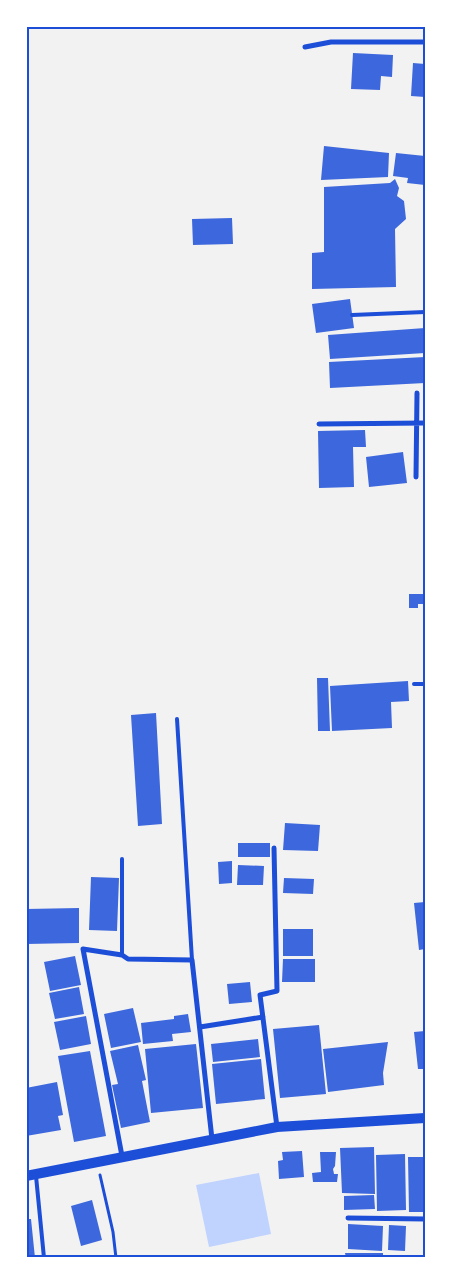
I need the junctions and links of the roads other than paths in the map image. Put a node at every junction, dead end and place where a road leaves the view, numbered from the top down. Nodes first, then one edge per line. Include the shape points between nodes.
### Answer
1 (425, 42) edge
2 (305, 47) dead end
3 (425, 312) edge
4 (352, 315) dead end
5 (417, 393) dead end
6 (416, 423) junction
7 (425, 423) edge
8 (319, 424) dead end
9 (416, 477) dead end
10 (414, 684) dead end
11 (425, 684) edge
12 (177, 719) dead end
13 (274, 848) dead end
14 (122, 859) dead end
15 (122, 955) junction
16 (192, 960) junction
17 (263, 1017) junction
18 (200, 1027) junction
19 (425, 1118) edge
20 (277, 1127) junction
21 (212, 1139) junction
22 (122, 1156) junction
23 (31, 1175) edge
24 (348, 1218) dead end
25 (425, 1219) edge
26 (44, 1258) edge

1 - 2 street via 331,42
3 - 4 lane
5 - 6 street
6 - 7 street
6 - 8 street
6 - 9 street
10 - 11 lane
12 - 16 lane
13 - 17 street via 277,991 260,995
14 - 15 lane
15 - 16 street via 128,960
15 - 22 street via 83,949
16 - 18 street
17 - 18 street
17 - 20 street
18 - 21 street
19 - 20 main road
20 - 21 main road
21 - 22 main road
22 - 23 main road
23 - 26 lane
24 - 25 street

